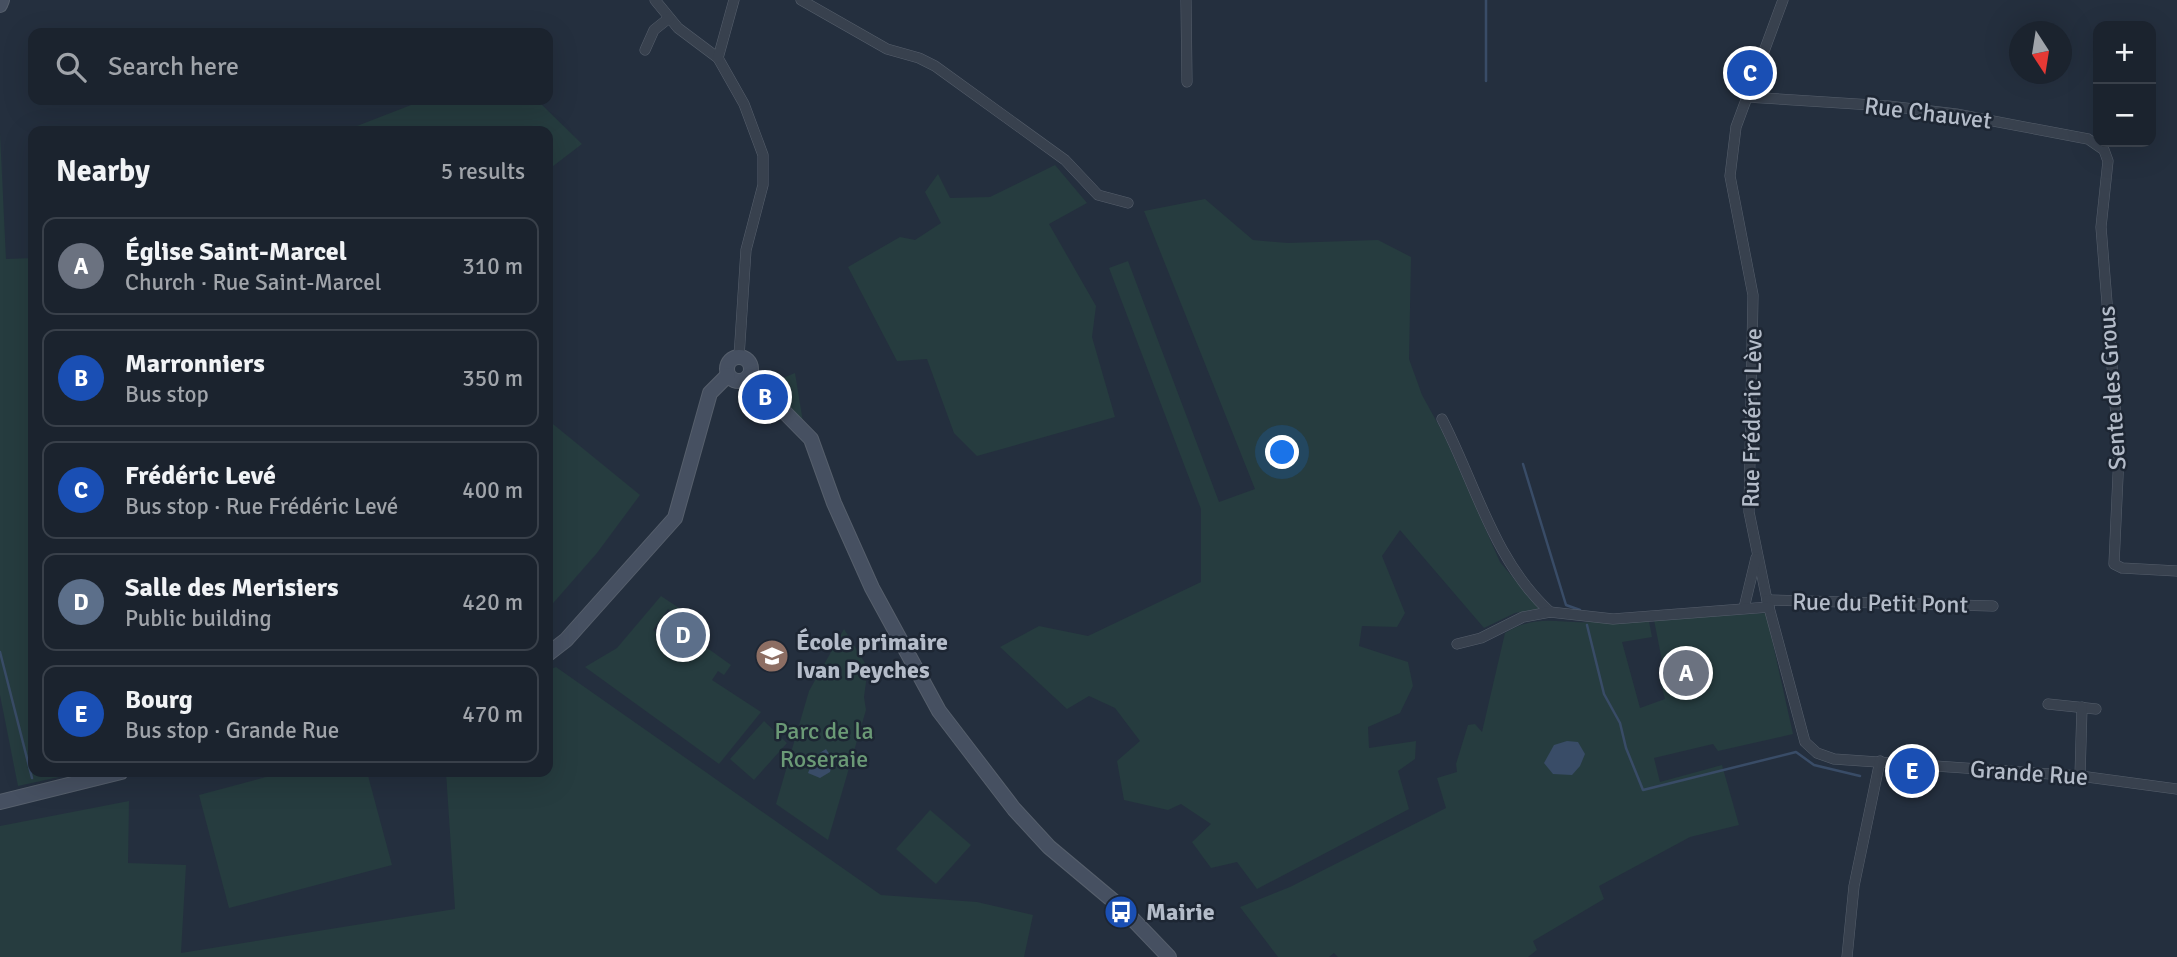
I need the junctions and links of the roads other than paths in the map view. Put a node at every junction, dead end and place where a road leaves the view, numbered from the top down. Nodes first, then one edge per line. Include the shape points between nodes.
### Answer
1 (2, 0) edge
2 (654, 0) edge
3 (734, 0) edge
4 (801, 0) edge
5 (1186, 0) edge
6 (1783, 0) edge
7 (0, 5) edge
8 (668, 18) junction
9 (645, 50) dead end
10 (718, 58) junction
11 (1187, 82) dead end
12 (1747, 97) junction
13 (2104, 150) joint
14 (1128, 203) dead end
15 (739, 357) junction
16 (728, 375) junction
17 (749, 376) junction
18 (1442, 419) dead end
19 (1756, 554) junction
20 (2177, 571) edge
21 (1768, 604) junction
22 (1993, 606) dead end
23 (1744, 608) junction
24 (1550, 612) junction
25 (1457, 644) dead end
26 (553, 650) edge
27 (2048, 704) dead end
28 (2082, 707) junction
29 (2096, 709) dead end
30 (1880, 761) junction
31 (2080, 776) junction
32 (101, 777) edge
33 (2177, 789) edge
34 (0, 802) edge
35 (1169, 957) edge
36 (1847, 957) edge

1 - 7 street
2 - 8 street
3 - 10 street
4 - 14 street via 887,49 935,66 1065,160 1098,195
5 - 11 street
6 - 12 street, Rue Frédéric Lève
8 - 9 street via 654,30
8 - 10 street
10 - 15 street via 748,114 764,169 746,250
12 - 13 street, Rue Chauvet via 1956,114 2088,139
12 - 19 street, Rue Frédéric Lève via 1736,127 1730,176 1754,295 1748,489
13 - 20 street, Sente des Grous via 2108,162 2101,227 2119,454 2114,564
15 - 16 street via 727,365
15 - 17 street via 750,363
16 - 17 street via 740,382
16 - 26 street via 709,393 675,517
17 - 35 street via 811,439 849,540 939,711 1049,847 1123,909
18 - 24 street via 1509,565
19 - 21 street, Rue Frédéric Lève
19 - 23 street
21 - 22 street, Rue du Petit Pont
21 - 23 street, Rue du Petit Pont
21 - 30 street, Rue Frédéric Lève via 1805,741 1817,754 1834,759
23 - 24 street, Rue du Petit Pont via 1613,619
24 - 25 street via 1523,617 1481,638
27 - 28 street
28 - 29 street
28 - 31 street
30 - 31 street, Grande Rue
30 - 36 street via 1854,886
31 - 33 street, Grande Rue
32 - 34 street

